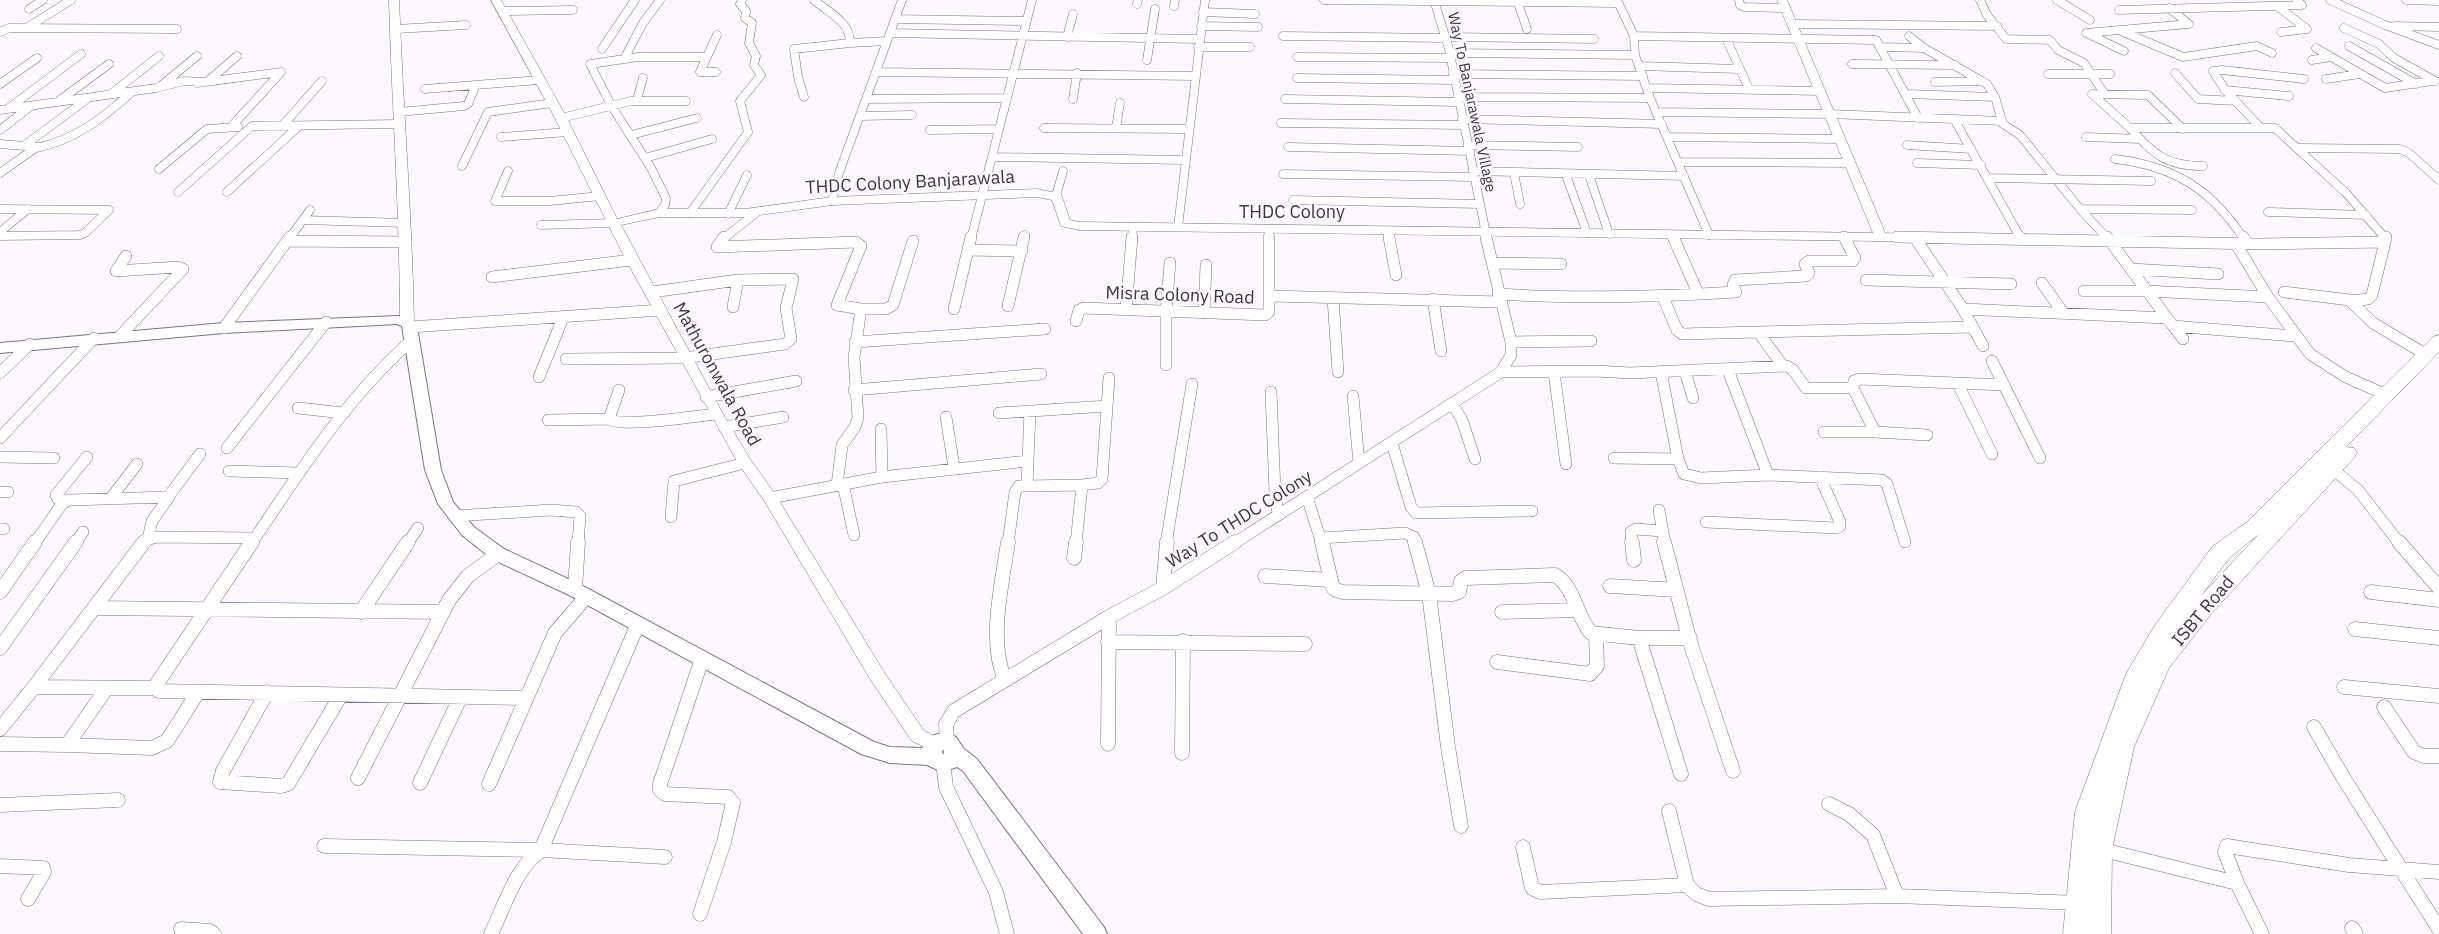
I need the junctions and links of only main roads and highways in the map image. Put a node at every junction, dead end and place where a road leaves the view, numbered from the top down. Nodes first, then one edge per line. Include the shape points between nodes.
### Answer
1 (0, 348) edge
2 (2434, 350) edge
3 (2413, 373) junction
4 (2327, 464) junction
5 (2195, 603) junction
6 (1096, 934) edge
7 (2077, 934) edge
8 (2097, 934) edge

1 - 6 main road via 224,328 398,320 410,330 433,470 454,516 468,531 498,554 580,593 868,748 890,755 942,752 970,765
2 - 3 highway, ISBT Road
3 - 4 highway, ISBT Road
3 - 4 highway via 2384,394
4 - 5 highway, ISBT Road
5 - 7 highway via 2163,631 2138,674 2107,756 2088,812
5 - 8 highway, ISBT Road via 2160,663 2122,747 2099,849

